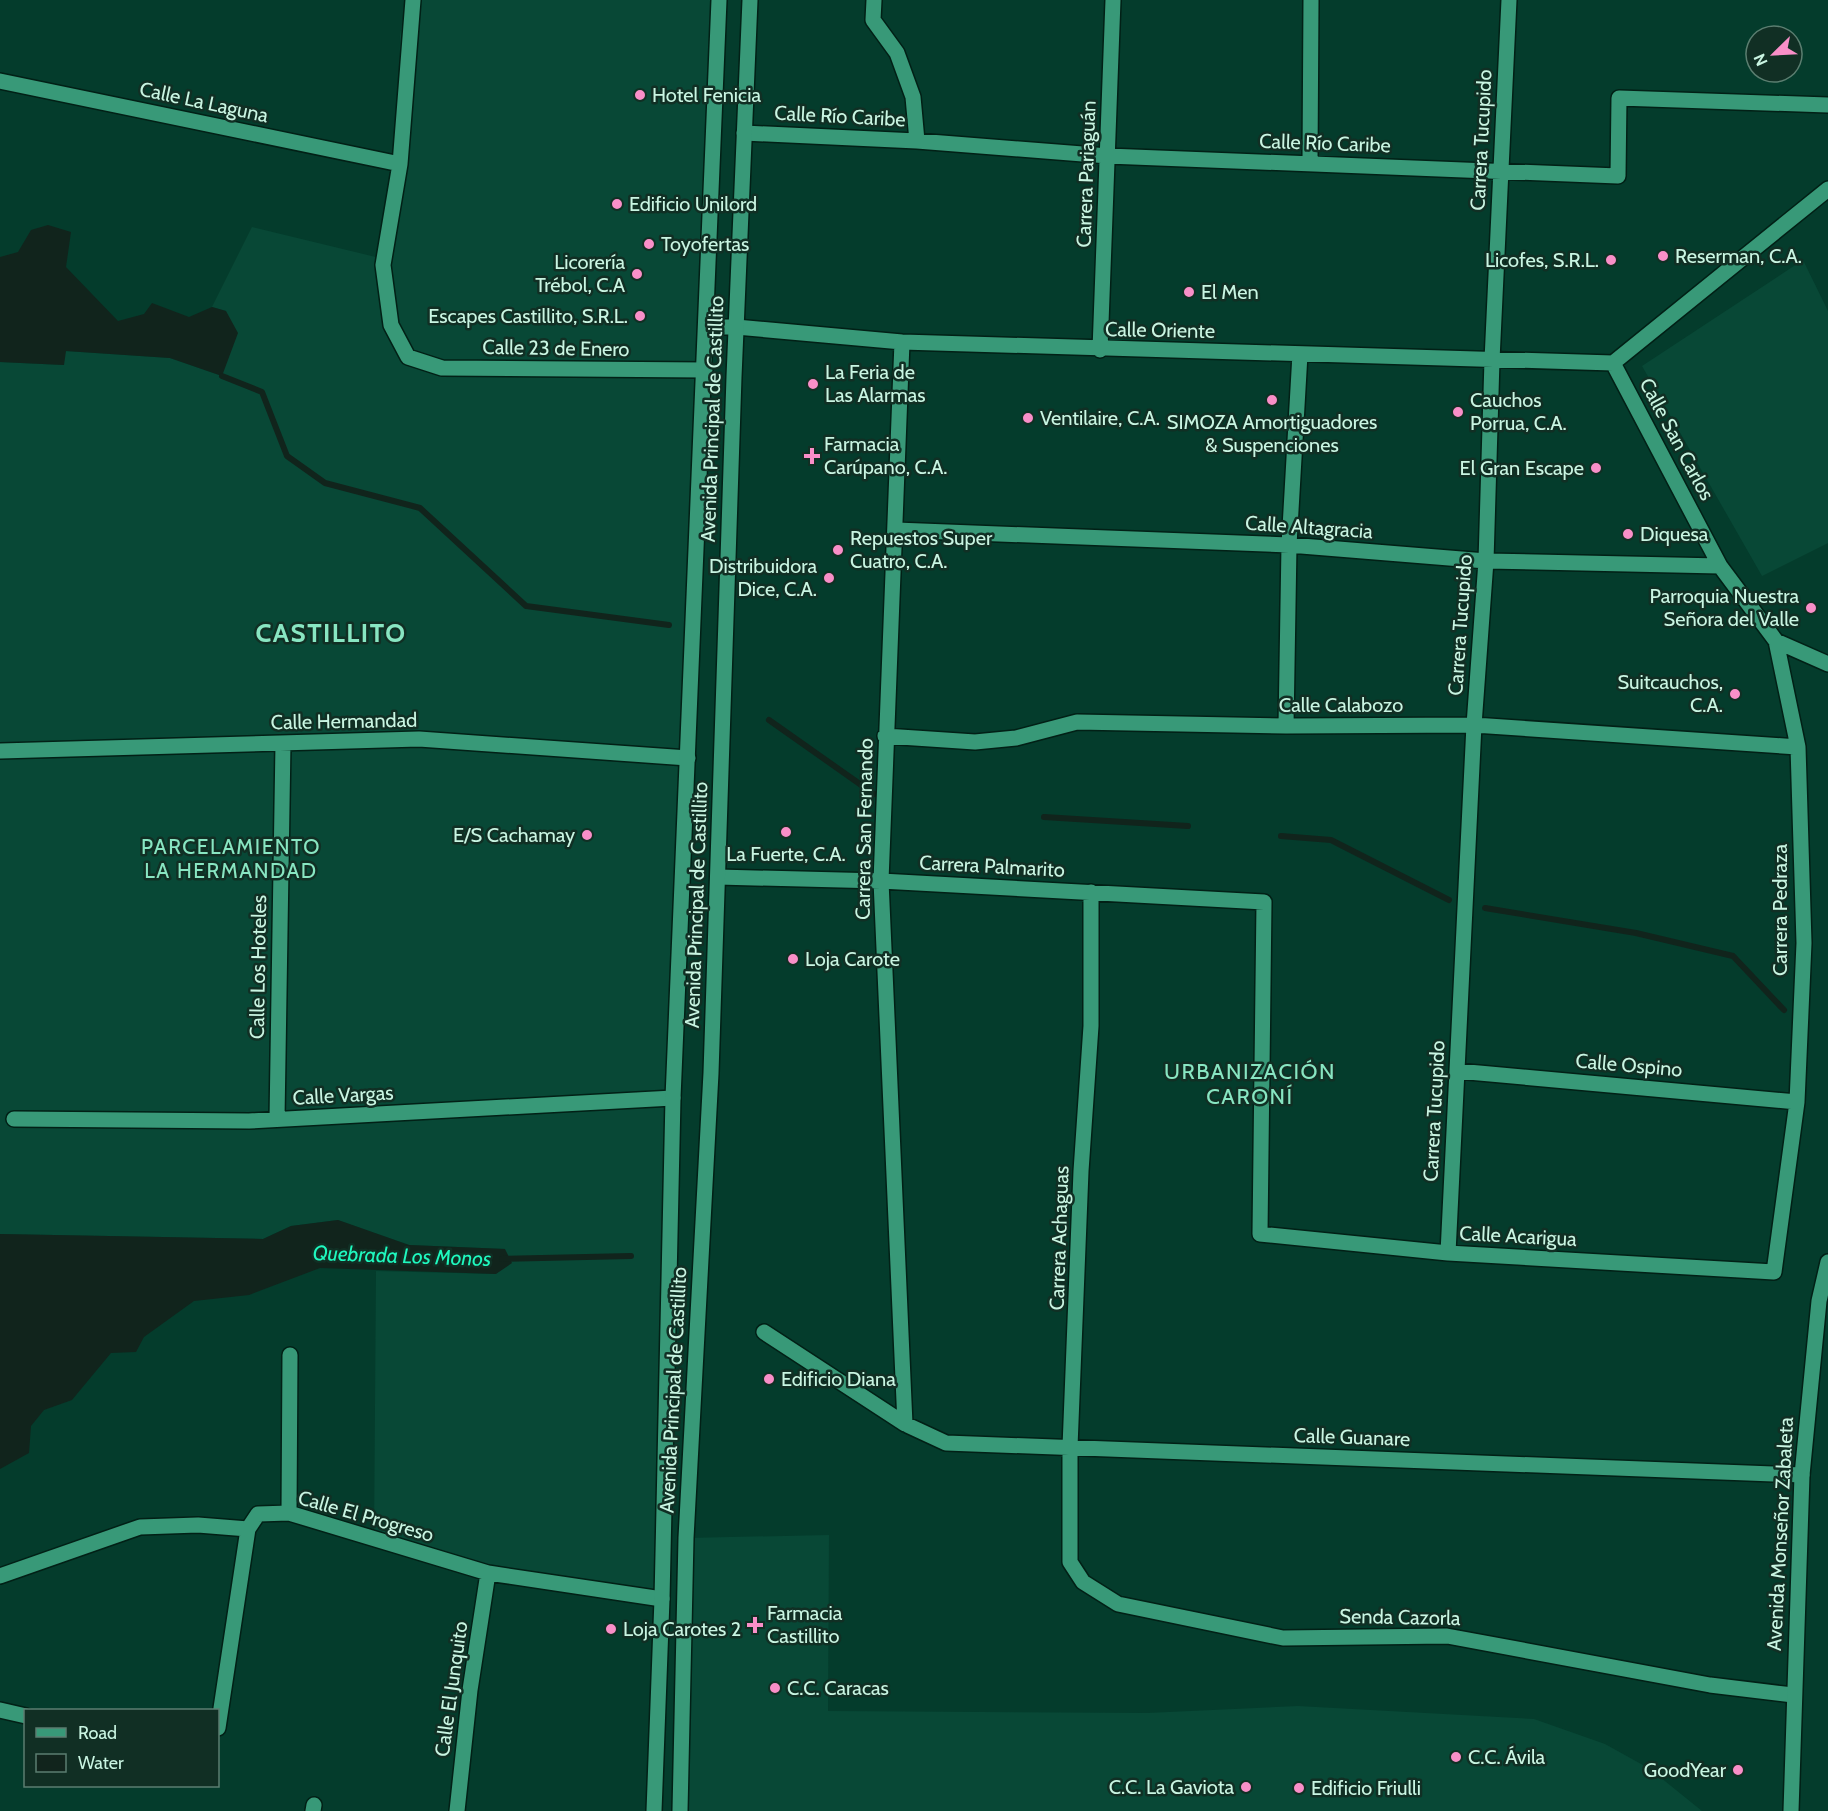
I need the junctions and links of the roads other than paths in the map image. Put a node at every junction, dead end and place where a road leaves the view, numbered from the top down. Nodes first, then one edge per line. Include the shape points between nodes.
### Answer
1 (413, 0) edge
2 (719, 0) edge
3 (750, 0) edge
4 (874, 0) edge
5 (1113, 0) edge
6 (1311, 0) edge
7 (1509, 0) edge
8 (0, 81) edge
9 (1828, 105) edge
10 (744, 133) junction
11 (917, 141) junction
12 (1108, 156) junction
13 (1310, 162) junction
14 (400, 164) junction
15 (1500, 172) junction
16 (1828, 189) edge
17 (707, 327) junction
18 (736, 327) junction
19 (902, 342) junction
20 (1100, 350) junction
21 (1300, 354) junction
22 (1492, 360) junction
23 (1614, 363) junction
24 (705, 370) junction
25 (896, 530) junction
26 (1289, 545) junction
27 (1485, 561) junction
28 (1720, 566) junction
29 (1776, 641) junction
30 (1828, 664) edge
31 (1474, 725) junction
32 (1286, 726) junction
33 (885, 736) junction
34 (283, 743) junction
35 (1798, 747) junction
36 (0, 751) edge
37 (688, 758) junction
38 (718, 877) junction
39 (881, 881) junction
40 (1091, 892) junction
41 (1457, 1071) junction
42 (674, 1098) junction
43 (1797, 1102) junction
44 (14, 1119) dead end
45 (277, 1119) junction
46 (1260, 1234) joint
47 (1448, 1253) junction
48 (1828, 1262) edge
49 (1774, 1272) joint
50 (764, 1332) dead end
51 (290, 1355) dead end
52 (905, 1424) junction
53 (1070, 1447) junction
54 (1802, 1475) junction
55 (289, 1513) junction
56 (248, 1529) junction
57 (488, 1573) junction
58 (0, 1576) edge
59 (1083, 1582) joint
60 (662, 1599) junction
61 (1793, 1695) junction
62 (0, 1710) edge
63 (24, 1716) edge
64 (219, 1721) edge
65 (457, 1811) edge
66 (654, 1811) edge
67 (680, 1811) edge
68 (1791, 1811) edge

1 - 14 street
2 - 17 street, Avenida Principal de Castillito
3 - 10 street, Avenida Principal de Castillito
4 - 11 street via 873,20 897,52 913,97
5 - 12 street, Carrera Pariaguán
6 - 13 street
7 - 15 street, Carrera Tucupido
8 - 14 street, Calle La Laguna
9 - 15 street, Calle Río Caribe via 1619,98 1618,176
10 - 11 street, Calle Río Caribe
10 - 18 street, Avenida Principal de Castillito
11 - 12 street, Calle Río Caribe
12 - 13 street, Calle Río Caribe
12 - 20 street, Carrera Pariaguán
13 - 15 street, Calle Río Caribe
14 - 24 street, Calle 23 de Enero via 383,265 391,325 408,357 442,368
15 - 22 street, Carrera Tucupido
16 - 23 street
17 - 18 street, Calle Oriente
17 - 24 street, Avenida Principal de Castillito
18 - 19 street, Calle Oriente
18 - 38 street, Avenida Principal de Castillito
19 - 20 street, Calle Oriente
19 - 25 street, Carrera San Fernando
20 - 21 street, Calle Oriente
21 - 22 street, Calle Oriente
21 - 26 street
22 - 23 street, Calle Oriente
22 - 27 street, Carrera Tucupido
23 - 28 street, Calle San Carlos
24 - 37 street, Avenida Principal de Castillito
25 - 26 street, Calle Altagracia
25 - 33 street, Carrera San Fernando
26 - 27 street, Calle Altagracia
26 - 32 street
27 - 28 street, Calle Altagracia
27 - 31 street, Carrera Tucupido
28 - 29 street, Carrera Pedraza
29 - 30 street
29 - 35 street, Carrera Pedraza
31 - 32 street, Calle Calabozo
31 - 35 street, Calle Calabozo
31 - 41 street, Carrera Tucupido
32 - 33 street, Calle Calabozo via 1077,722 1016,738 975,742
33 - 39 street, Carrera San Fernando
34 - 36 street, Calle Hermandad
34 - 37 street, Calle Hermandad via 419,739
34 - 45 street, Calle Los Hoteles
35 - 43 street, Carrera Pedraza via 1804,943
37 - 42 street, Avenida Principal de Castillito
38 - 39 street, Carrera Palmarito
38 - 67 street, Avenida Principal de Castillito via 686,1538
39 - 40 street, Carrera Palmarito
39 - 52 street, Carrera San Fernando
40 - 46 street, Carrera Palmarito via 1264,902
40 - 53 street, Carrera Achaguas via 1091,1026
41 - 43 street, Calle Ospino
41 - 47 street, Carrera Tucupido
42 - 45 street, Calle Vargas
42 - 60 street, Avenida Principal de Castillito
43 - 49 street, Carrera Pedraza
44 - 45 street, Calle Vargas
46 - 47 street, Calle Acarigua
47 - 49 street, Calle Acarigua
48 - 54 street, Avenida Monseñor Zabaleta via 1818,1301
50 - 52 street, Calle Guanare
51 - 55 street
52 - 53 street, Calle Guanare via 946,1443
53 - 54 street, Calle Guanare
53 - 59 street, Carrera Achaguas via 1070,1562
54 - 61 street, Avenida Monseñor Zabaleta
55 - 56 street, Calle El Progreso via 258,1514
55 - 57 street, Calle El Progreso
56 - 58 street via 198,1525 140,1527
56 - 64 street
57 - 60 street, Calle El Progreso
57 - 65 street, Calle El Junquito
59 - 61 street, Senda Cazorla via 1118,1604 1283,1638 1447,1636 1710,1685
60 - 66 street, Avenida Principal de Castillito
61 - 68 street, Avenida Monseñor Zabaleta
62 - 63 street

